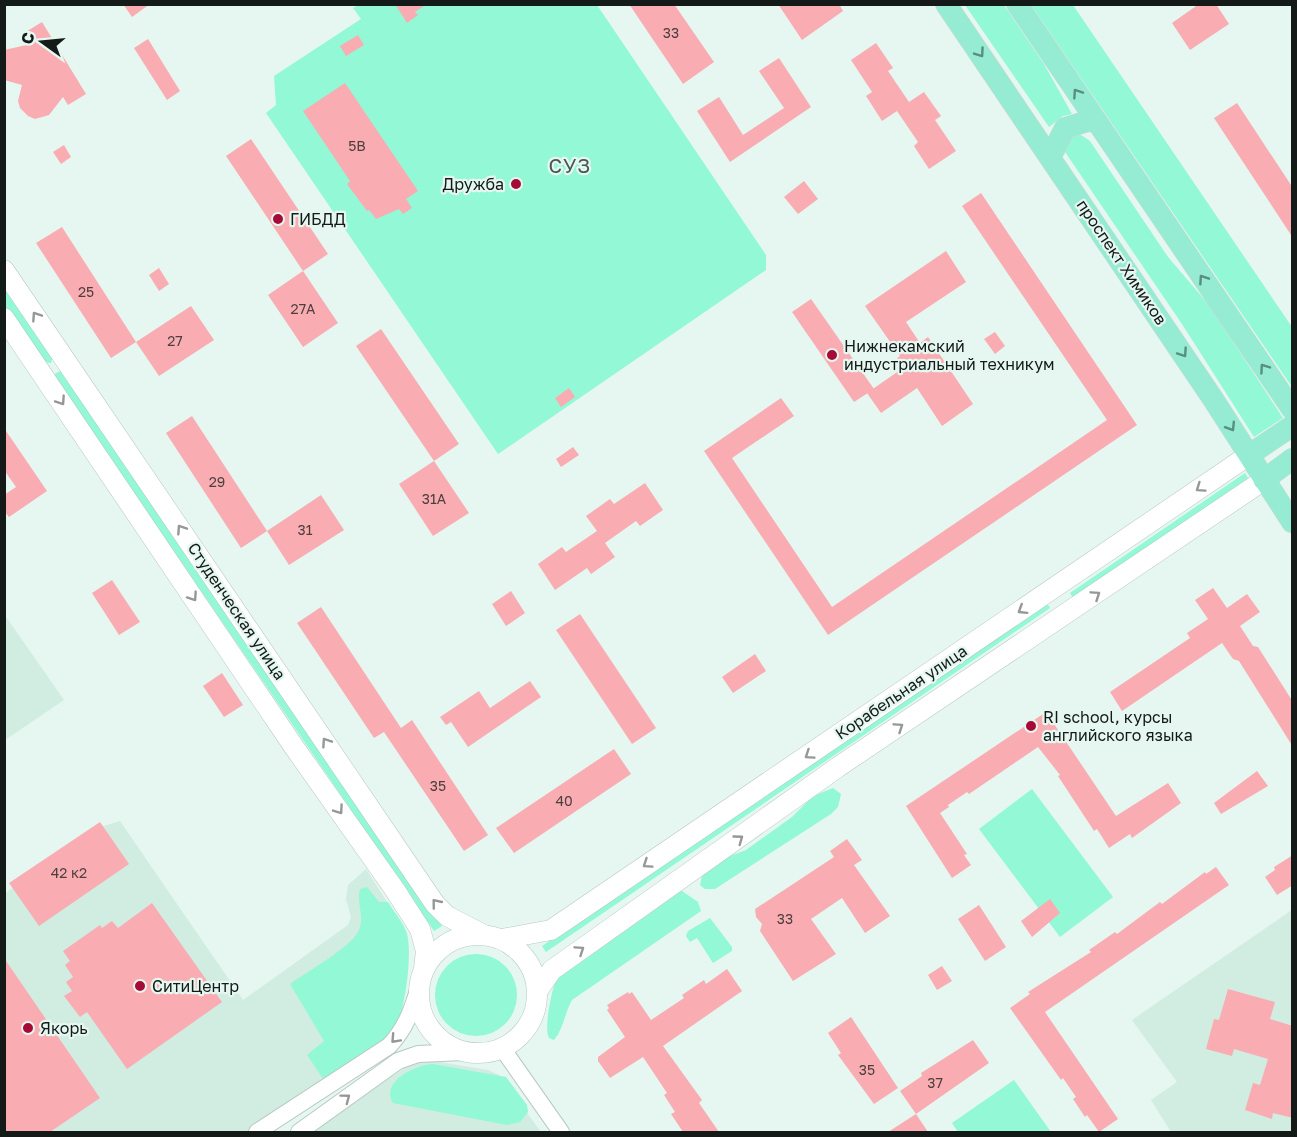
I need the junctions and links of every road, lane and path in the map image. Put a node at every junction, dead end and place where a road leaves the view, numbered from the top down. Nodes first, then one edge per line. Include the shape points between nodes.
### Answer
1 (946, 4) edge
2 (1017, 4) edge
3 (1096, 122) junction
4 (1051, 156) junction
5 (4, 270) edge
6 (4, 318) edge
7 (59, 350) junction
8 (37, 366) junction
9 (1293, 409) edge
10 (1293, 426) edge
11 (1249, 455) junction
12 (1293, 459) edge
13 (1264, 480) junction
14 (1293, 522) edge
15 (1053, 591) junction
16 (1068, 613) junction
17 (493, 937) junction
18 (422, 978) junction
19 (538, 990) junction
20 (502, 1048) junction
21 (464, 1052) junction
22 (257, 1132) edge
23 (299, 1132) edge
24 (561, 1132) edge

1 -> 4 main road, проспект Химиков
3 -> 2 main road
3 - 4 main road via 1065,128
9 -> 3 main road
4 -> 11 main road, проспект Химиков
7 -> 5 main road, Студенческая улица
6 - 8 main road, Студенческая улица
7 - 8 main road via 61,360 56,369 46,371
17 -> 7 main road, Студенческая улица via 447,916 435,904
8 -> 18 main road, Студенческая улица via 420,929 426,951
10 - 11 main road, Корабельная улица
11 - 13 main road, проспект Химиков
11 -> 15 main road, Корабельная улица
12 - 13 main road, Корабельная улица
13 - 14 main road, проспект Химиков
16 -> 13 main road, Корабельная улица
15 - 16 main road
15 -> 17 main road, Корабельная улица via 551,930
19 -> 16 main road, Корабельная улица via 546,975 562,962 838,767
17 - 18 main road, Корабельная улица via 466,936 449,942 434,953
17 - 19 main road via 516,948 527,960
18 - 21 main road via 419,1004 424,1019 446,1045
18 -> 22 street, Корабельная улица via 410,1017 389,1046
19 - 20 main road, Корабельная улица via 536,1010 527,1028
20 - 21 main road, Корабельная улица via 486,1054
20 - 24 street
23 -> 21 street, Корабельная улица via 398,1061 417,1054

